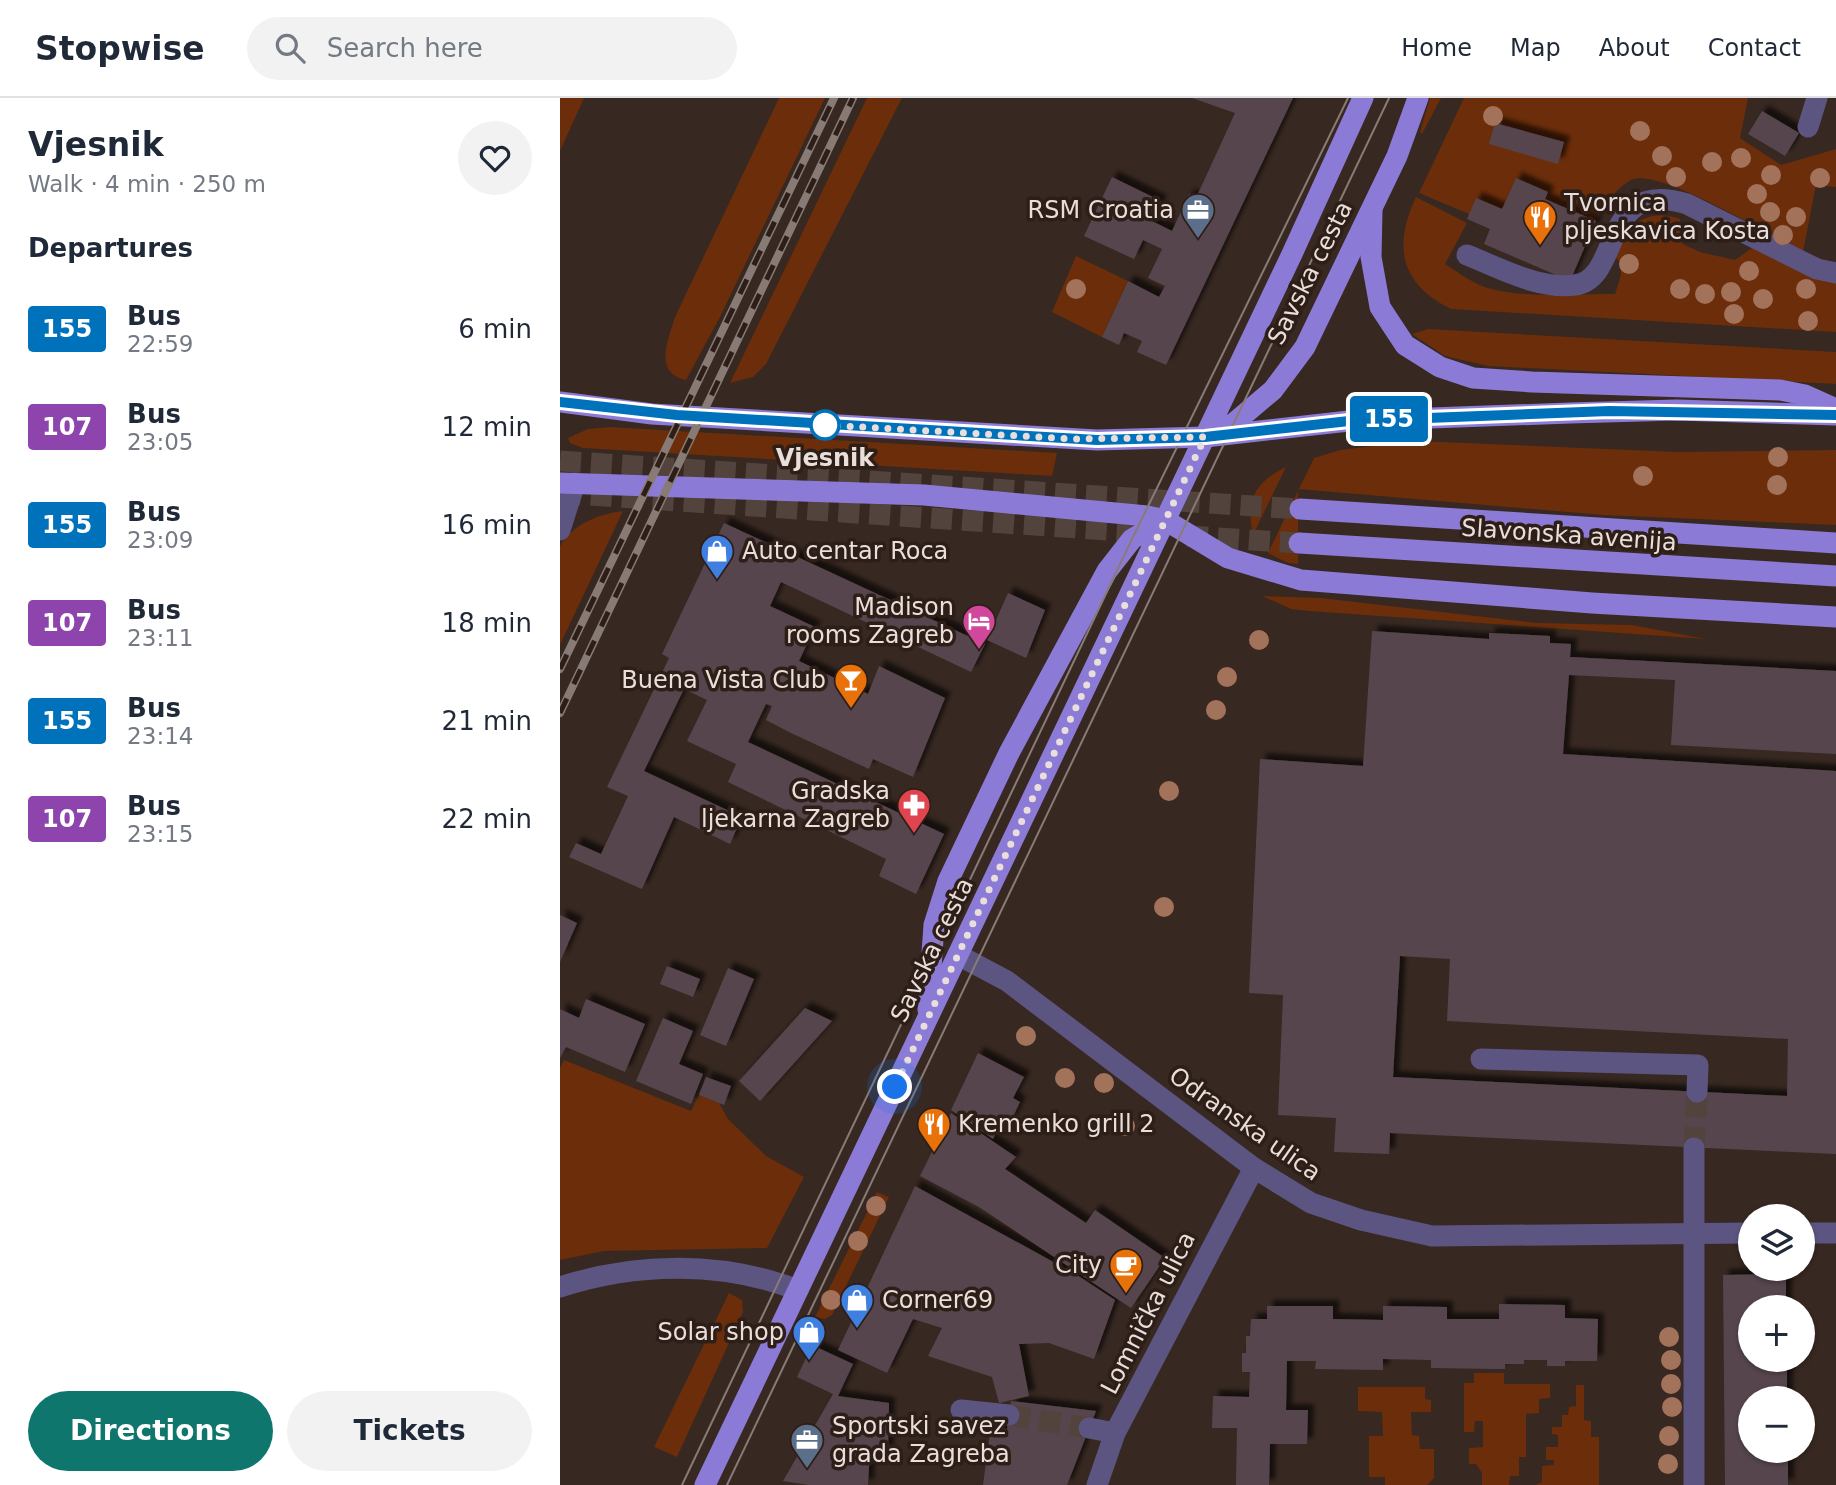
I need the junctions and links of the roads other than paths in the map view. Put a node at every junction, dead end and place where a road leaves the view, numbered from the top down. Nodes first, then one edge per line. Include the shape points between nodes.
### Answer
1 (1363, 98) edge
2 (1418, 98) edge
3 (1817, 98) edge
4 (1808, 127) dead end
5 (1372, 211) junction
6 (1467, 255) dead end
7 (1836, 273) edge
8 (560, 402) edge
9 (1836, 409) edge
10 (1836, 415) edge
11 (1205, 437) junction
12 (567, 483) edge
13 (1300, 509) tunnel mouth
14 (1166, 520) junction
15 (560, 530) edge
16 (1299, 543) tunnel mouth
17 (1836, 543) edge
18 (1836, 576) edge
19 (1836, 617) edge
20 (958, 955) junction
21 (928, 1019) junction
22 (1481, 1059) dead end
23 (1696, 1092) tunnel mouth
24 (1695, 1148) tunnel mouth
25 (1254, 1168) junction
26 (1692, 1233) junction
27 (1738, 1233) edge
28 (1815, 1233) edge
29 (1836, 1233) edge
30 (560, 1287) edge
31 (798, 1290) junction
32 (961, 1410) dead end
33 (1009, 1415) tunnel mouth
34 (1089, 1428) tunnel mouth
35 (1115, 1433) junction
36 (705, 1485) edge
37 (1097, 1485) edge
38 (1695, 1485) edge

1 - 11 main road, Savska cesta
2 - 5 main road, Savska cesta
3 - 4 street
5 - 9 main road via 1371,257 1380,307 1405,345 1440,368 1473,377 1532,382 1780,390
5 - 11 main road, Savska cesta via 1287,375 1244,415
6 - 7 street via 1520,277 1577,285 1599,268 1612,236 1631,211 1646,200 1664,197 1687,204 1817,270
8 - 11 main road via 652,414 1053,439
10 - 11 main road via 1582,412 1349,421
11 - 14 main road, Savska cesta
12 - 14 main road via 924,495
12 - 15 street
13 - 17 main road, Slavonska avenija
14 - 19 main road via 1228,558 1301,580
14 - 20 main road, Savska cesta
14 - 21 main road via 1132,539 1107,571 969,834 934,925
16 - 18 main road, Slavonska avenija
20 - 21 main road, Savska cesta
20 - 25 street, Odranska ulica via 1007,981
21 - 31 main road, Savska cesta
22 - 23 street via 1698,1065
24 - 26 street
25 - 26 street, Odranska ulica via 1311,1203 1432,1236
25 - 35 street, Lomnička ulica
26 - 27 street, Odranska ulica
26 - 38 street
28 - 29 street
30 - 31 street via 651,1269 743,1273
31 - 36 main road, Savska cesta
32 - 33 street
34 - 35 street
35 - 37 street, Lomnička ulica

